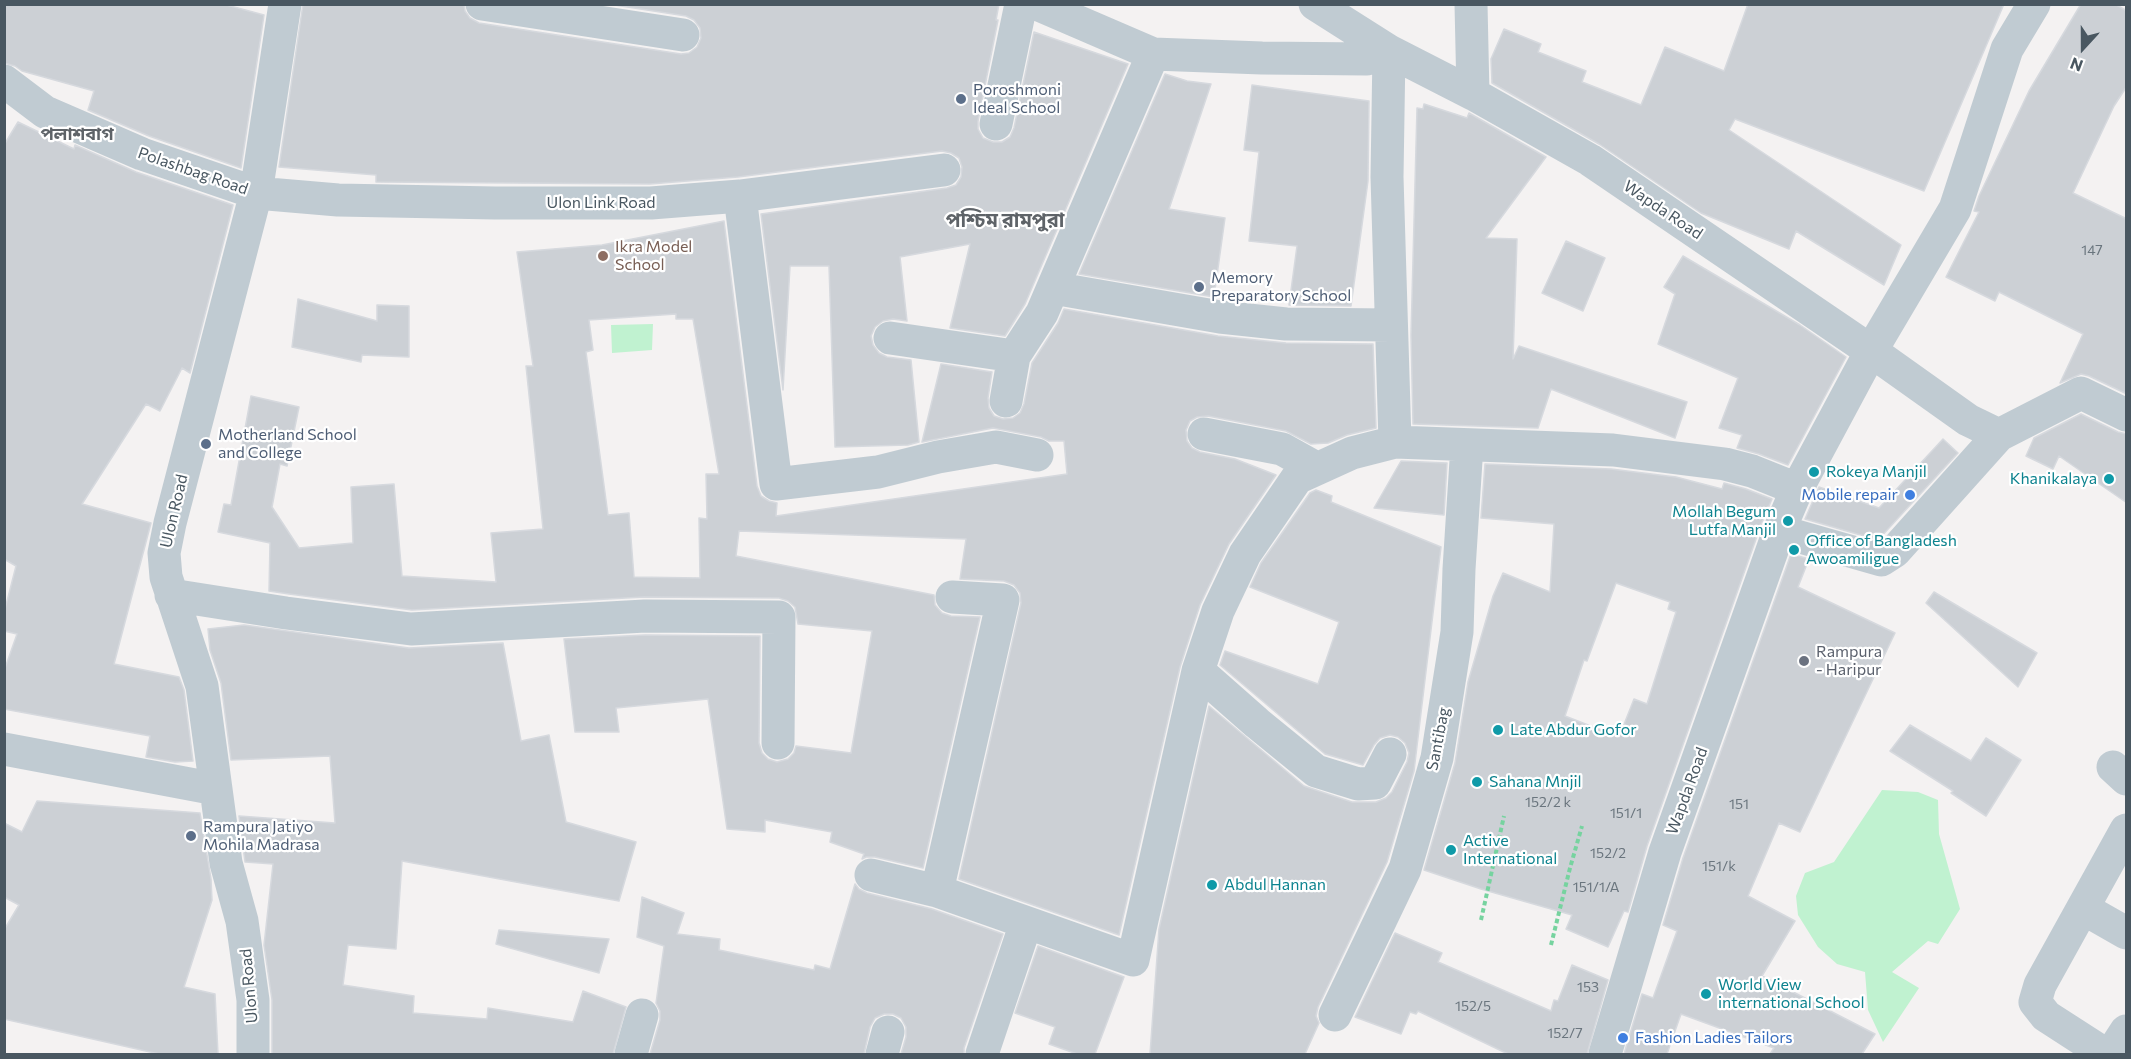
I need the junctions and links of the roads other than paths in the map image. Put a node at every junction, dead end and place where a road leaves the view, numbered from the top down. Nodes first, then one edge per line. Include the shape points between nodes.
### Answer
1 (285, 4) edge
2 (482, 4) edge
3 (1021, 4) edge
4 (1037, 4) edge
5 (1315, 4) edge
6 (1471, 4) edge
7 (2034, 4) edge
8 (682, 35) dead end
9 (1389, 51) junction
10 (1154, 54) junction
11 (4, 81) edge
12 (1473, 94) junction
13 (996, 124) dead end
14 (944, 170) dead end
15 (256, 193) junction
16 (740, 196) junction
17 (1053, 288) junction
18 (1391, 325) junction
19 (890, 338) dead end
20 (1871, 351) junction
21 (1014, 356) junction
22 (1006, 401) dead end
23 (2127, 415) edge
24 (1204, 434) dead end
25 (1999, 435) junction
26 (1395, 442) junction
27 (1467, 446) junction
28 (1037, 455) dead end
29 (1316, 468) junction
30 (1797, 489) junction
31 (1779, 531) junction
32 (171, 595) junction
33 (952, 597) dead end
34 (1198, 671) junction
35 (778, 743) dead end
36 (4, 749) edge
37 (1390, 754) dead end
38 (216, 789) junction
39 (2127, 830) edge
40 (871, 874) dead end
41 (937, 891) junction
42 (2084, 909) junction
43 (1026, 923) junction
44 (2127, 933) edge
45 (1335, 1015) dead end
46 (642, 1016) dead end
47 (2127, 1031) edge
48 (253, 1054) edge
49 (631, 1054) edge
50 (982, 1054) edge
51 (1605, 1054) edge
52 (2105, 1054) edge
53 (2111, 1054) edge

1 - 15 street, Ulon Road
2 - 8 street
3 - 13 street
4 - 10 street
5 - 9 street, Wapda Road
6 - 12 street
7 - 20 street, Wapda Road via 2007,49 1955,209
9 - 10 street via 1367,59
9 - 12 street, Wapda Road
9 - 18 street
10 - 17 street
11 - 15 street, Polashbag Road via 45,112 142,154
12 - 20 street, Wapda Road via 1590,160
14 - 16 street, Ulon Link Road
15 - 16 street, Ulon Link Road via 338,200 495,203 651,203
15 - 32 street, Ulon Road via 170,523 164,553
16 - 28 street via 776,484 878,472 996,447
17 - 18 street via 1220,317 1286,324
17 - 21 street
18 - 26 street
19 - 21 street
20 - 25 street, Wapda Road via 1968,420
20 - 30 street, Wapda Road
21 - 22 street
23 - 25 street via 2080,393
24 - 29 street via 1282,449
25 - 31 street via 1895,550 1881,560
26 - 27 street
26 - 29 street
27 - 30 street via 1613,450 1725,464
27 - 45 street, Santibag via 1457,632 1437,758 1405,869
29 - 34 street via 1297,478 1245,554 1218,611
30 - 31 street, Wapda Road
31 - 51 street, Wapda Road via 1665,852
32 - 35 street via 411,629 645,616 779,617
32 - 38 street, Ulon Road via 202,686
33 - 41 street via 1003,600
34 - 37 street via 1316,771 1358,784 1375,783
34 - 43 street via 1133,960
36 - 38 street
38 - 48 street, Ulon Road via 226,863 242,921 254,1000
39 - 42 street
40 - 41 street
41 - 43 street
42 - 44 street
42 - 52 street via 2040,985 2035,1002 2046,1016
43 - 50 street
46 - 49 street
47 - 53 street

